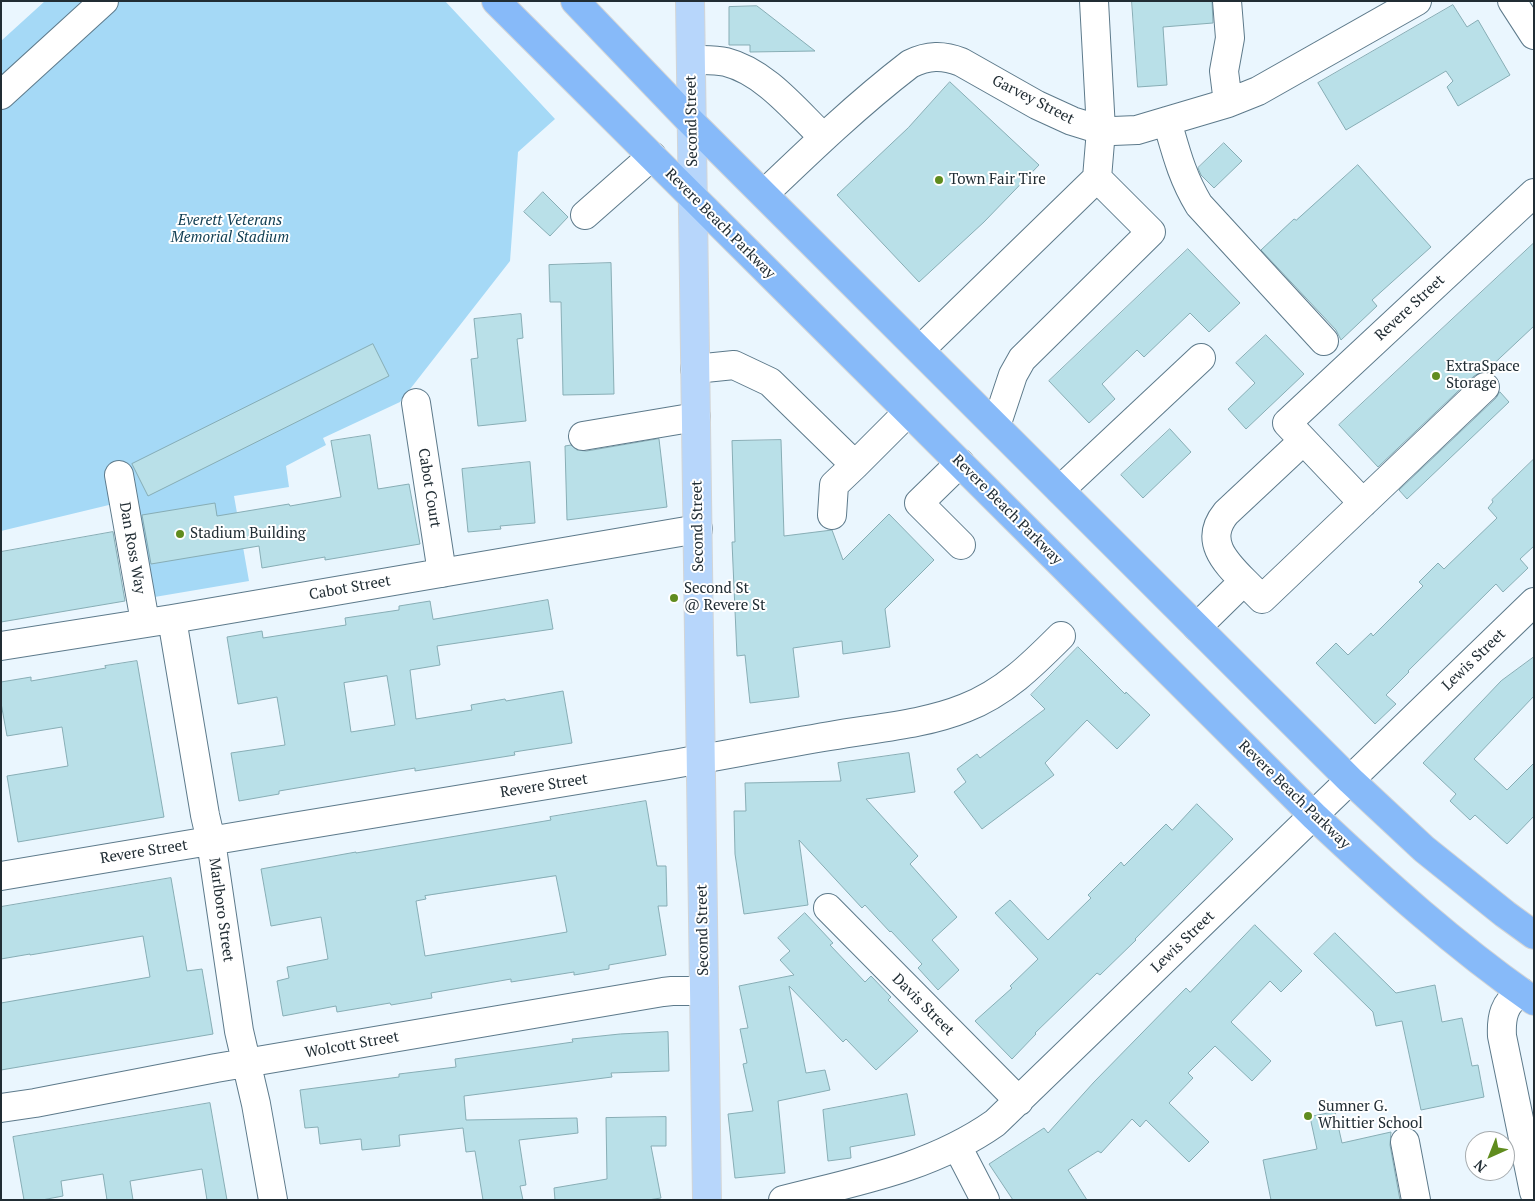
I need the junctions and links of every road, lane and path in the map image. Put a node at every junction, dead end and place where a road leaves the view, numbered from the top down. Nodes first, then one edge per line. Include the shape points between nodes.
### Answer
1 (104, 1) edge
2 (496, 1) edge
3 (575, 1) edge
4 (690, 1) edge
5 (1094, 1) edge
6 (1228, 1) edge
7 (1417, 1) edge
8 (1512, 1) edge
9 (1534, 35) edge
10 (691, 60) junction
11 (1, 95) edge
12 (1228, 103) junction
13 (1167, 121) junction
14 (692, 122) junction
15 (1101, 130) junction
16 (823, 137) junction
17 (652, 156) junction
18 (1097, 178) junction
19 (1534, 193) edge
20 (764, 194) junction
21 (693, 198) junction
22 (585, 215) dead end
23 (1324, 341) dead end
24 (920, 350) junction
25 (1201, 358) dead end
26 (695, 370) junction
27 (1485, 387) dead end
28 (416, 403) dead end
29 (908, 412) junction
30 (696, 418) junction
31 (996, 426) junction
32 (1295, 432) junction
33 (583, 436) dead end
34 (960, 463) junction
35 (855, 465) junction
36 (119, 474) dead end
37 (1060, 490) junction
38 (1363, 503) junction
39 (832, 515) dead end
40 (698, 529) junction
41 (961, 545) dead end
42 (442, 573) junction
43 (1244, 581) junction
44 (1534, 602) edge
45 (172, 619) junction
46 (145, 622) junction
47 (1196, 627) junction
48 (1061, 636) dead end
49 (1, 646) edge
50 (701, 760) junction
51 (1350, 780) junction
52 (1314, 816) junction
53 (211, 841) junction
54 (1424, 849) junction
55 (1, 876) edge
56 (828, 908) dead end
57 (1534, 915) edge
58 (1534, 935) edge
59 (704, 991) junction
60 (1527, 996) edge
61 (248, 1063) junction
62 (1019, 1102) junction
63 (1, 1108) edge
64 (1404, 1142) dead end
65 (957, 1146) junction
66 (866, 1190) edge
67 (1534, 1192) edge
68 (273, 1200) edge
69 (707, 1200) edge
70 (783, 1200) edge
71 (985, 1200) edge
72 (1416, 1200) edge

1 - 11 street
2 - 17 highway, Revere Beach Parkway
3 - 14 highway
4 - 10 main road, Second Street
5 - 15 street
6 - 12 street via 1230,38 1224,71
7 - 12 street, Garvey Street via 1272,84
8 - 9 street
10 - 14 main road, Second Street
10 - 16 street via 726,62 750,72 776,91
12 - 13 street, Garvey Street
13 - 15 street, Garvey Street via 1131,131
13 - 23 street via 1183,174 1199,205
14 - 20 highway
14 - 21 main road, Second Street
15 - 16 street, Garvey Street via 1053,113 961,62 931,56 910,64
15 - 18 street
16 - 20 street, Garvey Street
17 - 21 highway, Revere Beach Parkway
17 - 22 street
18 - 24 street
18 - 31 street via 1151,232 1022,359 1013,375
19 - 32 street, Revere Street
20 - 24 highway
21 - 26 main road, Second Street
21 - 29 highway, Revere Beach Parkway
24 - 31 highway
25 - 37 street
26 - 30 main road, Second Street
26 - 35 street via 734,365 770,382
27 - 38 street
28 - 42 street, Cabot Court
29 - 34 highway, Revere Beach Parkway
29 - 35 street
30 - 33 street
30 - 40 main road, Second Street
31 - 37 highway
32 - 38 street
32 - 43 street, Revere Street via 1217,526 1216,535 1222,555
34 - 41 street via 919,503
34 - 52 highway, Revere Beach Parkway
35 - 39 street via 834,485
36 - 46 street, Dan Ross Way
37 - 47 highway
38 - 43 street via 1262,599
40 - 42 street, Cabot Street
40 - 50 main road, Second Street
42 - 45 street, Cabot Street
43 - 47 street
44 - 51 street, Lewis Street
45 - 46 street, Cabot Street
45 - 53 street, Marlboro Street
46 - 49 street, Cabot Street
47 - 51 highway
48 - 50 street, Revere Street via 1033,665 1002,689 966,708 945,715
50 - 53 street, Revere Street
50 - 59 main road, Second Street
51 - 52 street, Lewis Street
51 - 54 highway
52 - 60 highway, Revere Beach Parkway via 1405,900
52 - 62 street, Lewis Street
53 - 55 street, Revere Street
53 - 61 street, Marlboro Street via 239,1031
54 - 57 highway
54 - 58 highway
56 - 62 street, Davis Street
59 - 61 street, Wolcott Street via 672,990
59 - 69 main road, Second Street
60 - 67 street via 1508,1002 1501,1027
61 - 63 street, Wolcott Street
61 - 68 street, Marlboro Street
62 - 65 street, Lewis Street via 995,1123
64 - 72 street
65 - 66 street, Lewis Street
65 - 71 street
66 - 70 street, Lewis Street

